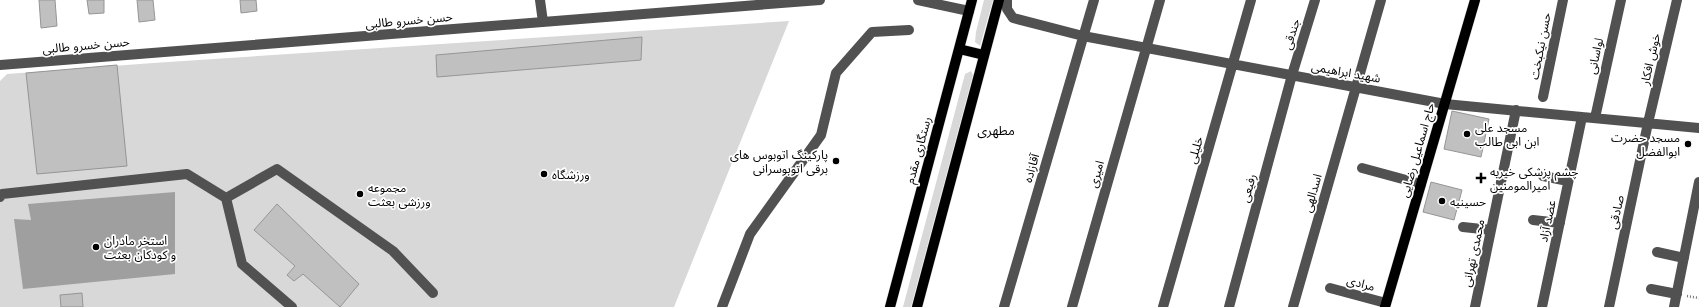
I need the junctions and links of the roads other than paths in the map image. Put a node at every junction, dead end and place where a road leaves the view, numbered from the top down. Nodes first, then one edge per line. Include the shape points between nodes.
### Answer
1 (540, 0) edge
2 (820, 0) edge
3 (918, 0) edge
4 (972, 0) edge
5 (999, 0) edge
6 (1007, 0) edge
7 (1094, 0) edge
8 (1160, 0) edge
9 (1251, 0) edge
10 (1315, 0) edge
11 (1381, 0) edge
12 (1475, 0) edge
13 (1563, 0) edge
14 (1621, 0) edge
15 (1677, 0) edge
16 (969, 11) junction
17 (543, 22) junction
18 (909, 30) dead end
19 (1083, 36) junction
20 (1146, 48) junction
21 (959, 49) junction
22 (984, 55) junction
23 (0, 65) edge
24 (1233, 65) junction
25 (1292, 75) junction
26 (1355, 87) junction
27 (1543, 97) dead end
28 (1445, 104) junction
29 (1516, 110) junction
30 (1582, 117) junction
31 (1595, 118) junction
32 (1648, 123) junction
33 (1699, 128) edge
34 (1362, 168) dead end
35 (1544, 176) dead end
36 (1568, 181) junction
37 (1699, 182) edge
38 (1421, 184) junction
39 (0, 197) edge
40 (226, 198) junction
41 (1697, 199) edge
42 (1534, 220) dead end
43 (1560, 223) junction
44 (1463, 226) dead end
45 (1491, 230) junction
46 (1657, 252) dead end
47 (1684, 258) junction
48 (1330, 288) dead end
49 (1651, 289) dead end
50 (433, 293) dead end
51 (1677, 294) junction
52 (1385, 305) edge
53 (292, 307) edge
54 (722, 307) edge
55 (890, 307) edge
56 (917, 307) edge
57 (1004, 307) edge
58 (1072, 307) edge
59 (1163, 307) edge
60 (1229, 307) edge
61 (1293, 307) edge
62 (1475, 307) edge
63 (1542, 307) edge
64 (1609, 307) edge
65 (1674, 307) edge

1 - 17 street
2 - 17 street, حسن خسرو طالبی
3 - 16 street
4 - 16 main road, رستگاری مقدم
5 - 22 main road
6 - 19 street, شهید ابراهیمی via 1007,9 1013,18
7 - 19 street, آقازاده
8 - 20 street, امیری
9 - 24 street, خلیلی
10 - 25 street, جندقی
11 - 26 street, اسدالهی
12 - 28 main road, حاج اسماعیل رضایی
13 - 27 street, حسن نیکبخت
14 - 31 street, لواسانی
15 - 32 street, خوش افکار
16 - 21 main road, رستگاری مقدم
17 - 23 street, حسن خسرو طالبی
18 - 54 street via 872,32 836,73 822,134 750,234
19 - 20 street, شهید ابراهیمی
19 - 57 street, آقازاده
20 - 24 street, شهید ابراهیمی
20 - 58 street, امیری
21 - 22 main road
21 - 55 main road, رستگاری مقدم
22 - 56 main road
24 - 25 street, شهید ابراهیمی
24 - 59 street, خلیلی
25 - 26 street, شهید ابراهیمی
25 - 60 street, رفیعی
26 - 28 street, شهید ابراهیمی
26 - 61 street, اسدالهی
28 - 29 street, شهید ابراهیمی
28 - 38 main road, حاج اسماعیل رضایی
29 - 30 street, شهید ابراهیمی
29 - 45 street, محمدی تهرانی
30 - 31 street, شهید ابراهیمی
30 - 36 street, عضد آزاد
31 - 32 street, شهید ابراهیمی
32 - 33 street, شهید ابراهیمی
32 - 64 street, صادقی
34 - 38 street
35 - 36 street
36 - 43 street, عضد آزاد
37 - 41 street
38 - 52 main road, حاج اسماعیل رضایی
39 - 40 street via 2,194 187,174
40 - 50 street via 277,169 393,251
40 - 53 street via 242,264
41 - 47 street
42 - 43 street
43 - 63 street, عضد آزاد
44 - 45 street
45 - 62 street, محمدی تهرانی
46 - 47 street
47 - 51 street
48 - 52 street, مرادی
49 - 51 street
51 - 65 street

